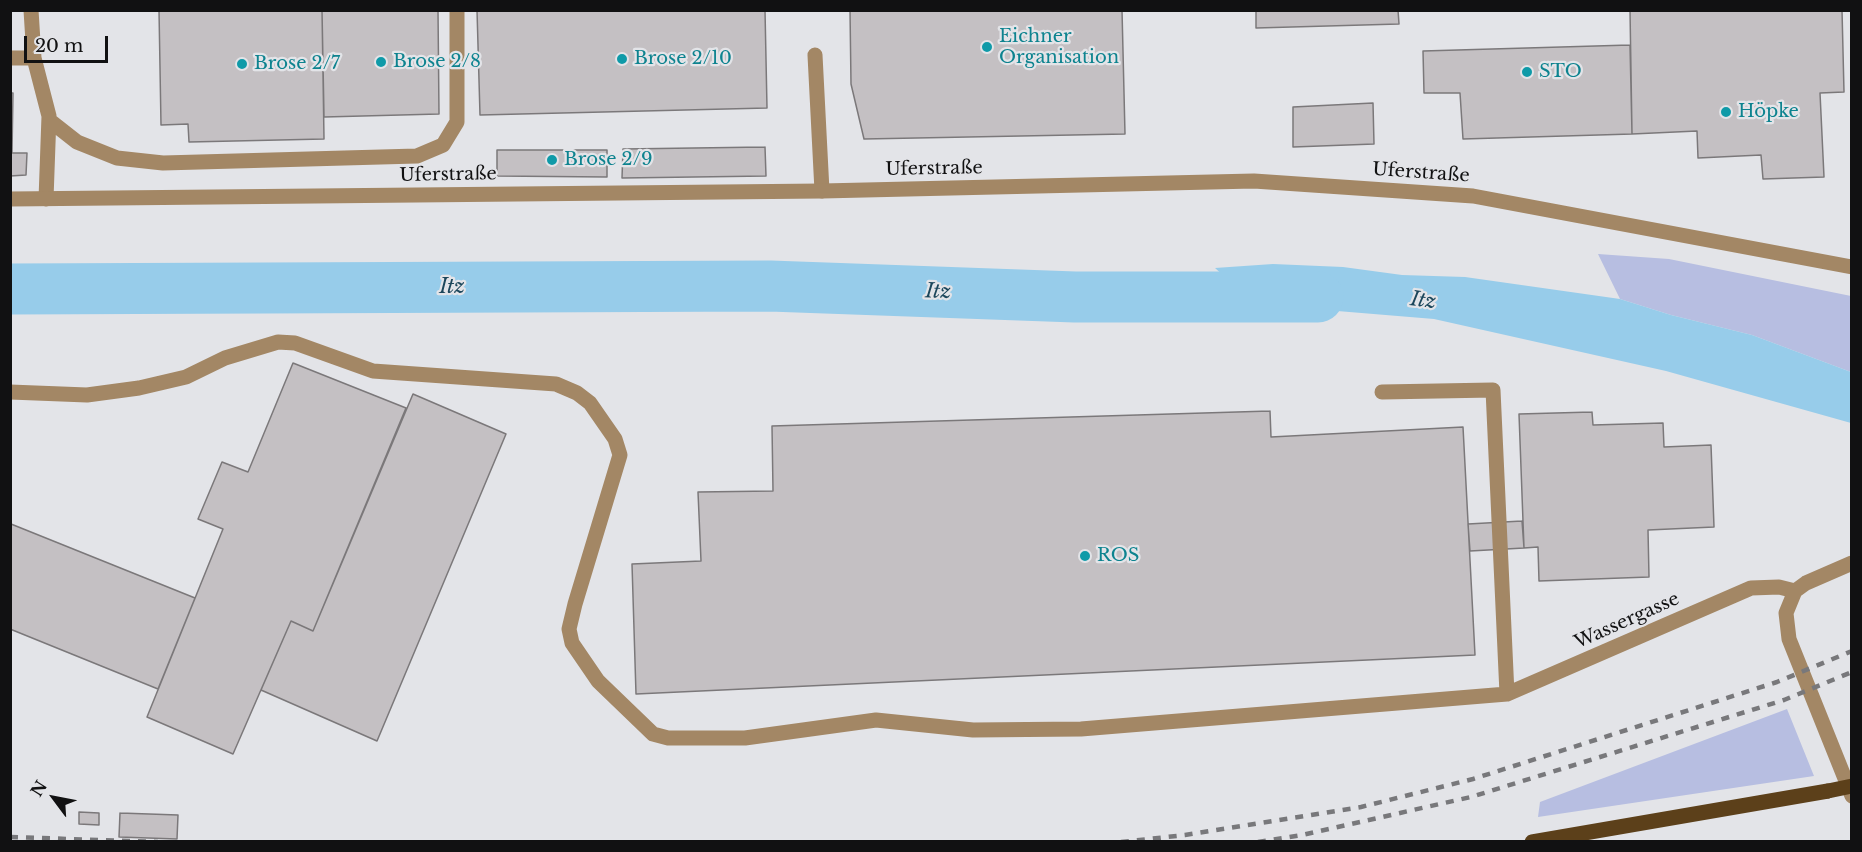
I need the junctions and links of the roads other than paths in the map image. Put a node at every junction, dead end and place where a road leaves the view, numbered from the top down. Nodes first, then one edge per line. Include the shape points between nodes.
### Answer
1 (32, 10) edge
2 (457, 10) edge
3 (815, 56) dead end
4 (10, 58) edge
5 (34, 58) junction
6 (49, 120) junction
7 (822, 190) junction
8 (10, 199) edge
9 (46, 199) junction
10 (1851, 267) edge
11 (10, 392) edge
12 (1382, 392) dead end
13 (1851, 563) edge
14 (1795, 591) junction
15 (1507, 694) junction
16 (1851, 786) edge
17 (1851, 796) edge
18 (1532, 842) edge

1 - 5 street
2 - 6 street via 457,122 443,145 417,156 163,163 117,158 77,142
3 - 7 street
4 - 5 street
5 - 6 street
6 - 9 street
7 - 9 street, Uferstraße
7 - 10 street, Uferstraße via 1254,181 1473,196
8 - 9 street, Uferstraße
11 - 15 street, Wassergasse via 87,395 139,388 186,377 225,358 278,342 295,343 373,371 556,384 577,393 590,403 615,439 620,455 575,604 569,629 572,643 598,681 653,734 668,738 745,738 876,720 973,730 1081,729
12 - 15 street via 1493,390
13 - 14 street
14 - 15 street, Wassergasse via 1751,588
14 - 17 street via 1786,613 1789,639
16 - 18 main road, bridge

